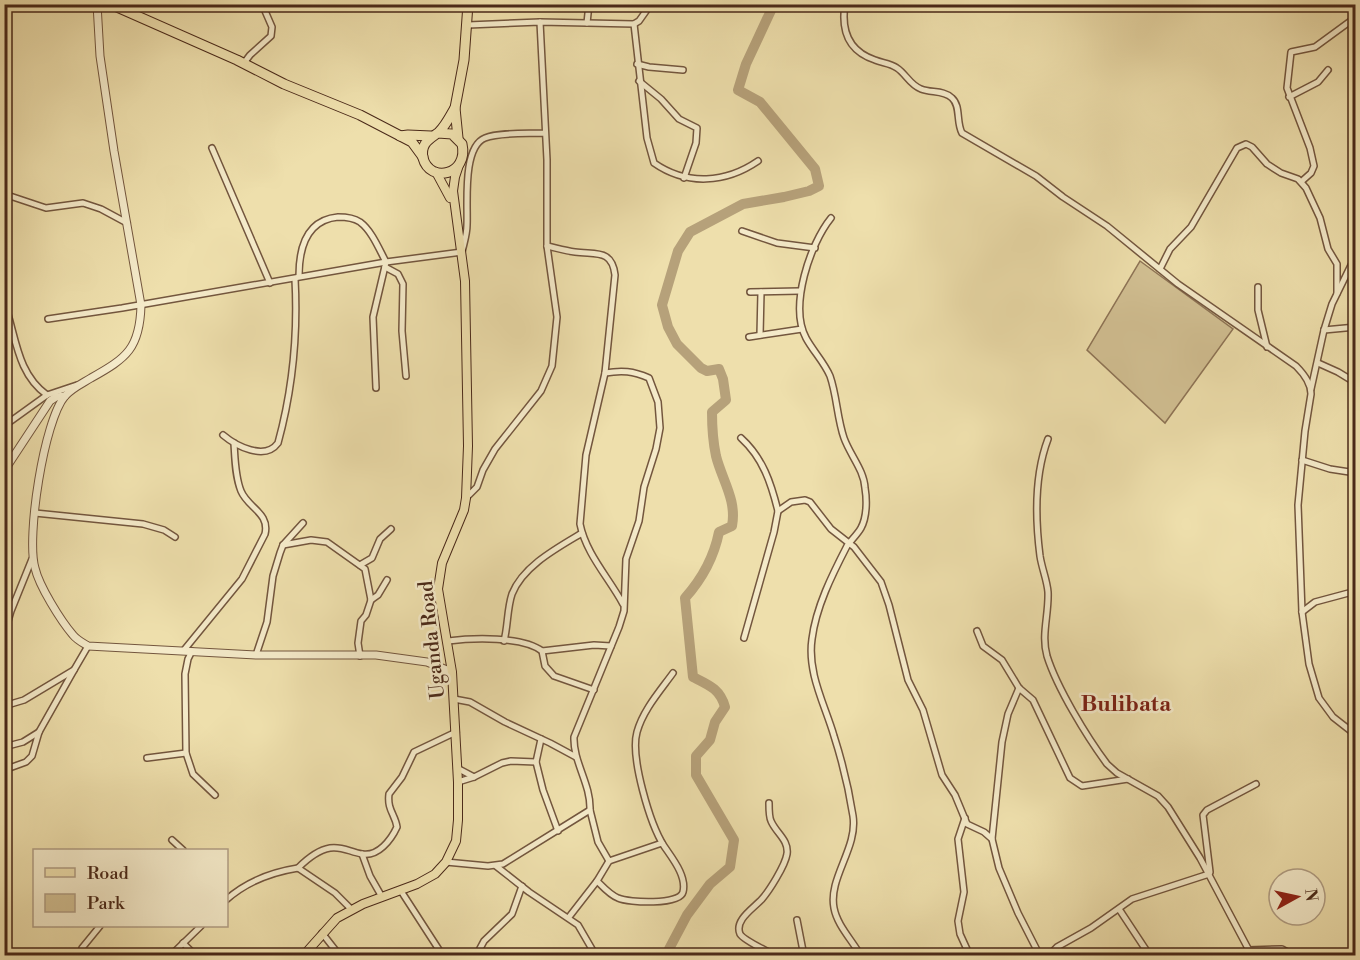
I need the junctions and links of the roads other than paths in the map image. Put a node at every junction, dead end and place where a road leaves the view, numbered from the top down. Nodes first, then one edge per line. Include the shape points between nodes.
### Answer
1 (97, 4) edge
2 (110, 4) edge
3 (262, 4) edge
4 (468, 4) edge
5 (589, 4) edge
6 (651, 4) edge
7 (845, 4) edge
8 (1356, 17) edge
9 (540, 22) junction
10 (587, 23) junction
11 (634, 24) junction
12 (468, 25) junction
13 (244, 63) junction
14 (637, 64) junction
15 (682, 70) dead end
16 (1328, 70) dead end
17 (639, 81) junction
18 (1290, 97) junction
19 (455, 108) junction
20 (434, 134) junction
21 (545, 134) junction
22 (400, 136) junction
23 (458, 138) junction
24 (212, 148) dead end
25 (423, 157) junction
26 (758, 160) dead end
27 (459, 165) junction
28 (436, 172) junction
29 (684, 178) junction
30 (1302, 181) junction
31 (4, 194) edge
32 (454, 207) junction
33 (831, 218) dead end
34 (127, 224) junction
35 (742, 231) dead end
36 (547, 246) junction
37 (815, 248) junction
38 (462, 252) junction
39 (1356, 255) edge
40 (385, 264) junction
41 (1160, 269) junction
42 (297, 278) junction
43 (270, 283) junction
44 (1258, 286) dead end
45 (800, 291) junction
46 (750, 292) dead end
47 (761, 292) junction
48 (1337, 293) junction
49 (4, 302) edge
50 (141, 305) junction
51 (48, 319) dead end
52 (1356, 327) edge
53 (802, 328) junction
54 (1324, 330) junction
55 (760, 335) junction
56 (749, 337) dead end
57 (1267, 347) junction
58 (1317, 363) junction
59 (605, 374) junction
60 (406, 376) dead end
61 (1356, 383) edge
62 (81, 384) junction
63 (376, 388) dead end
64 (1311, 388) junction
65 (47, 395) junction
66 (65, 396) junction
67 (4, 426) edge
68 (223, 435) dead end
69 (741, 438) dead end
70 (1048, 439) dead end
71 (234, 443) junction
72 (1302, 460) junction
73 (4, 471) edge
74 (1356, 473) edge
75 (466, 498) junction
76 (778, 511) junction
77 (35, 513) junction
78 (303, 523) dead end
79 (391, 529) dead end
80 (582, 533) junction
81 (175, 537) dead end
82 (848, 543) junction
83 (283, 545) junction
84 (32, 559) junction
85 (360, 565) junction
86 (387, 580) dead end
87 (1356, 591) edge
88 (371, 600) junction
89 (624, 605) junction
90 (1302, 612) junction
91 (977, 631) dead end
92 (4, 635) edge
93 (744, 639) dead end
94 (448, 641) junction
95 (504, 641) junction
96 (88, 646) junction
97 (610, 646) junction
98 (188, 651) junction
99 (542, 651) junction
100 (256, 656) junction
101 (360, 656) junction
102 (74, 670) junction
103 (452, 672) junction
104 (673, 673) dead end
105 (1019, 688) junction
106 (594, 690) junction
107 (454, 699) junction
108 (4, 706) edge
109 (39, 732) junction
110 (456, 732) junction
111 (1356, 735) edge
112 (541, 739) junction
113 (4, 747) edge
114 (186, 753) junction
115 (576, 757) junction
116 (147, 758) dead end
117 (536, 762) junction
118 (457, 768) junction
119 (4, 770) edge
120 (474, 777) junction
121 (1128, 778) junction
122 (458, 782) junction
123 (1256, 784) dead end
124 (215, 795) dead end
125 (769, 803) dead end
126 (590, 810) junction
127 (965, 818) junction
128 (558, 831) junction
129 (992, 839) junction
130 (172, 840) dead end
131 (662, 843) junction
132 (182, 849) edge
133 (362, 854) junction
134 (446, 861) junction
135 (609, 861) junction
136 (496, 866) junction
137 (298, 868) junction
138 (1210, 876) junction
139 (597, 881) junction
140 (522, 886) junction
141 (401, 891) junction
142 (228, 897) edge
143 (382, 897) junction
144 (351, 909) junction
145 (1119, 909) junction
146 (569, 917) junction
147 (797, 920) dead end
148 (99, 927) edge
149 (200, 927) edge
150 (322, 933) junction
151 (183, 943) junction
152 (1248, 950) junction
153 (80, 956) edge
154 (170, 956) edge
155 (196, 956) edge
156 (303, 956) edge
157 (340, 956) edge
158 (443, 956) edge
159 (476, 956) edge
160 (596, 956) edge
161 (776, 956) edge
162 (804, 956) edge
163 (861, 956) edge
164 (970, 956) edge
165 (1040, 956) edge
166 (1048, 956) edge
167 (1150, 956) edge
168 (1252, 956) edge
169 (1295, 956) edge

1 - 34 street via 100,56
2 - 13 highway
3 - 13 street via 272,27 271,36
4 - 12 highway
5 - 10 street
6 - 11 street
7 - 41 street via 844,31 860,52 896,68 917,87 948,94 956,103 962,133 1036,176
8 - 18 street via 1315,47 1291,52 1286,82
9 - 10 street
9 - 12 street
9 - 21 street
10 - 11 street
11 - 14 street
12 - 19 highway
13 - 22 highway
14 - 15 street
14 - 17 street
16 - 18 street via 1318,82
17 - 29 street via 651,158
17 - 29 street via 679,119 697,128
18 - 30 street via 1314,166
19 - 20 highway
19 - 23 highway
20 - 22 highway
20 - 23 highway via 445,132
20 - 25 highway via 425,142
21 - 36 street
21 - 38 street via 487,137 479,141 466,187 467,224
22 - 25 highway via 412,142
23 - 27 highway via 464,152
24 - 43 street
25 - 28 highway
26 - 29 street via 724,177
27 - 28 highway via 449,172
27 - 32 main road, Uganda Road via 453,184
28 - 32 main road, Uganda Road
30 - 41 street via 1267,164 1250,144 1241,145
30 - 48 street via 1317,208 1328,249 1338,264
31 - 34 street via 46,208 82,203
32 - 38 main road, Uganda Road
33 - 37 street
34 - 50 street
35 - 37 street via 777,243
36 - 59 street via 606,256 613,263
36 - 75 street via 557,317 549,377 495,449 477,487
37 - 45 street
38 - 40 street
38 - 75 main road, Uganda Road
39 - 48 street
40 - 42 street
40 - 42 street via 363,224 354,218 326,219 304,240
40 - 60 street via 403,284
40 - 63 street via 373,317
41 - 57 street
42 - 43 street
42 - 71 street via 293,375 278,443 267,451 253,451
43 - 50 street
44 - 57 street via 1258,310
45 - 47 street
45 - 53 street
46 - 47 street
47 - 55 street
48 - 54 street
49 - 65 street via 26,370
50 - 51 street
50 - 62 street via 138,333 126,356
52 - 54 street
53 - 55 street
53 - 82 street via 830,376 844,438 865,486 863,523
54 - 58 street
55 - 56 street
57 - 64 street via 1296,366
58 - 61 street
58 - 64 street
59 - 80 street via 586,455
59 - 89 street via 621,370 649,378 658,402 660,428 626,560
62 - 65 street
62 - 66 street
64 - 72 street
65 - 67 street
66 - 73 street via 50,401
66 - 77 street via 50,426
68 - 71 street
69 - 76 street via 764,467
70 - 121 street via 1037,488 1040,557 1047,591 1047,656 1063,692 1100,754 1111,768
71 - 98 street via 241,491 267,527 242,579
72 - 74 street
72 - 90 street via 1298,536
75 - 94 main road, Uganda Road via 438,579
76 - 82 street via 791,502 810,502
76 - 93 street
77 - 81 street via 143,524
77 - 84 street
78 - 83 street
79 - 85 street via 380,538 372,558
80 - 89 street
80 - 95 street via 541,560 518,584 509,605
82 - 127 street via 867,562 884,590 908,680 923,710 942,775
82 - 163 street via 823,597 811,652 853,816 852,842 836,888 834,908
83 - 85 street via 327,542
83 - 100 street
84 - 92 street
84 - 96 street via 53,605 74,637
85 - 88 street via 365,568
86 - 88 street
87 - 90 street via 1315,602
88 - 101 street via 361,621
89 - 97 street
90 - 111 street via 1309,664 1319,698 1333,717
91 - 105 street via 983,646 1002,660
94 - 95 street
94 - 103 main road, Uganda Road
95 - 99 street
96 - 98 street
96 - 102 street
97 - 99 street
97 - 106 street
98 - 100 street
98 - 114 street
99 - 106 street via 545,666 554,676
100 - 101 street
101 - 103 street via 427,662
102 - 108 street via 24,700
102 - 109 street
103 - 107 main road, Uganda Road
104 - 131 street via 649,707 637,734 636,747 645,797
105 - 121 street via 1033,700 1070,778 1082,786
105 - 129 street via 1002,742
106 - 115 street via 574,737
107 - 110 main road, Uganda Road
107 - 112 street via 470,702
109 - 113 street
109 - 119 street via 32,756
110 - 118 main road, Uganda Road
110 - 133 street via 414,752 389,794 389,810 397,827 380,848
112 - 115 street
112 - 117 street
114 - 116 street
114 - 124 street via 193,774
115 - 126 street
117 - 120 street via 502,763
117 - 128 street
118 - 120 street
118 - 122 main road, Uganda Road
120 - 122 street
121 - 138 street via 1158,796 1168,807
122 - 134 main road, Uganda Road via 457,834
123 - 138 street via 1203,815
125 - 161 street via 770,821 786,843 787,855 740,930 743,937
126 - 128 street
126 - 135 street via 598,842
127 - 129 street
127 - 164 street via 958,839 964,892 958,921
128 - 136 street
129 - 165 street via 999,868
130 - 132 street
131 - 135 street
131 - 139 street via 681,879 683,892 678,898 626,901
133 - 137 street via 326,849
133 - 143 street
134 - 136 street
134 - 141 main road, Uganda Road via 435,874
135 - 139 street
136 - 140 street
137 - 142 street via 265,876
137 - 144 street
138 - 145 street via 1132,899
138 - 152 street
139 - 146 street
140 - 146 street
140 - 159 street via 512,914 484,941
141 - 143 main road, Uganda Road
141 - 158 street
143 - 144 main road, Uganda Road
144 - 150 main road, Uganda Road
145 - 166 street
145 - 167 street
146 - 160 street via 583,931
147 - 162 street
148 - 153 street
149 - 151 street
150 - 156 main road, Uganda Road
150 - 157 street
151 - 154 street
151 - 155 street
152 - 168 street
152 - 169 street via 1282,950

